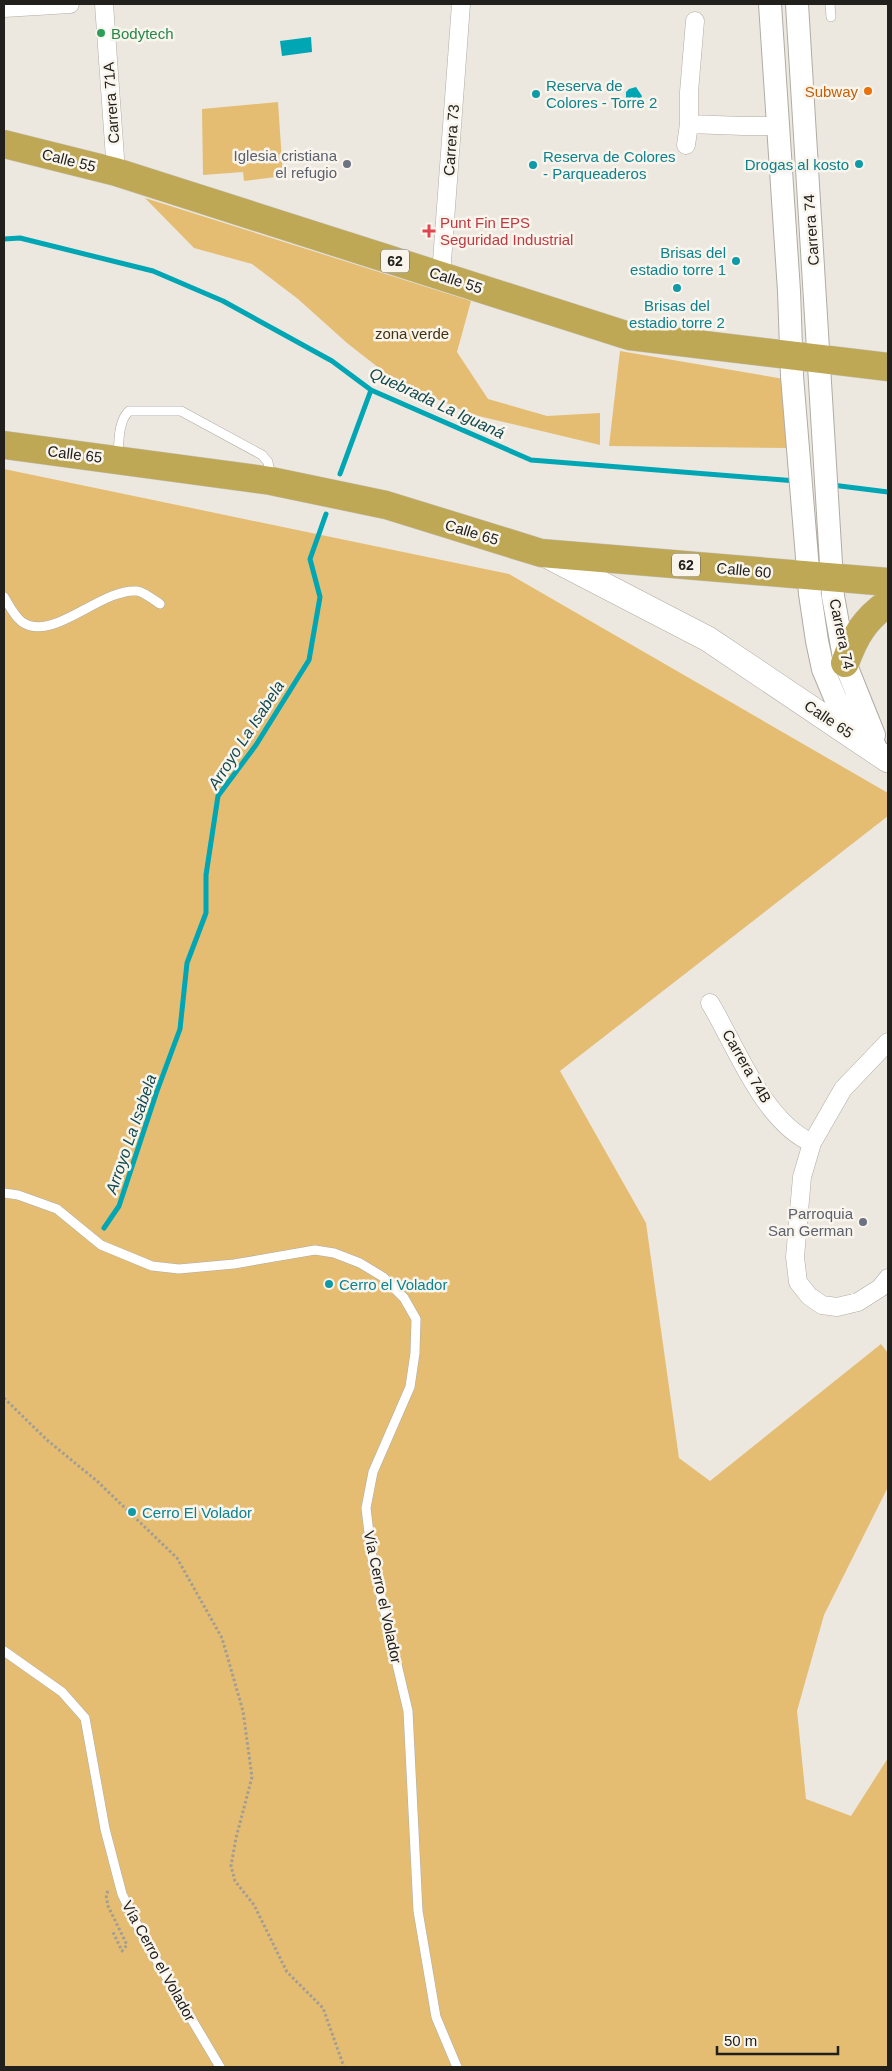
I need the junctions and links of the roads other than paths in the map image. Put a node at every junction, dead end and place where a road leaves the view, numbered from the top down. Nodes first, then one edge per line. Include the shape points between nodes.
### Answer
1 (70, 4) edge
2 (104, 4) edge
3 (461, 4) edge
4 (770, 4) edge
5 (801, 4) edge
6 (830, 4) edge
7 (4, 8) edge
8 (831, 17) dead end
9 (695, 21) dead end
10 (689, 124) junction
11 (778, 126) junction
12 (4, 144) edge
13 (686, 145) dead end
14 (116, 172) junction
15 (440, 275) junction
16 (791, 355) junction
17 (818, 358) junction
18 (888, 366) edge
19 (4, 445) edge
20 (118, 460) junction
21 (271, 481) junction
22 (541, 553) junction
23 (820, 576) junction
24 (888, 582) edge
25 (4, 597) edge
26 (888, 603) edge
27 (160, 604) dead end
28 (845, 663) junction
29 (885, 758) edge
30 (710, 1003) dead end
31 (888, 1042) edge
32 (812, 1143) junction
33 (4, 1193) edge
34 (888, 1278) edge
35 (4, 1651) edge
36 (220, 2067) edge
37 (457, 2067) edge

1 - 7 street
2 - 14 street, Carrera 71A
3 - 15 street, Carrera 73
4 - 11 street, Carrera 74
5 - 17 street, Carrera 74
6 - 8 lane
9 - 10 street
10 - 11 street
10 - 13 street
11 - 16 street, Carrera 74 via 790,290
12 - 14 highway, Calle 55 / 62
14 - 15 highway, Calle 55 / 62
15 - 16 highway, Calle 55 / 62 via 629,336
16 - 17 highway, Calle 55 / 62
16 - 23 street, Carrera 74 via 806,542
17 - 18 highway, Calle 55 / 62
17 - 23 street, Carrera 74 via 830,544
19 - 20 highway, Calle 65 / 62
20 - 21 highway, Calle 65 / 62
20 - 21 lane via 122,422 129,411 181,411 262,455 268,462
21 - 22 highway, Calle 65 / 62 via 386,505
22 - 23 highway, Calle 60 / 62
22 - 29 main road, Calle 65 via 708,639
23 - 24 highway, Calle 60 / 62
23 - 28 street, Carrera 74 via 833,596
23 - 29 street, Carrera 74 via 817,641 824,669 836,700
25 - 27 lane via 21,621 31,627 42,628 125,592 139,591
26 - 28 highway via 865,623 853,639
28 - 29 street, Carrera 74
30 - 32 street, Carrera 74B via 764,1100 792,1131
31 - 32 street via 843,1089
32 - 34 street via 802,1177 795,1257 798,1282 822,1305 837,1307 858,1302 880,1288
33 - 37 lane, Vía Cerro el Volador via 57,1210 101,1245 152,1266 178,1269 234,1264 315,1250 334,1253 383,1277 404,1298 416,1319 416,1353 410,1387 373,1472 366,1508 372,1558 408,1711 418,1911 436,2017
35 - 36 lane, Vía Cerro el Volador via 62,1692 85,1718 122,1894 144,1939

